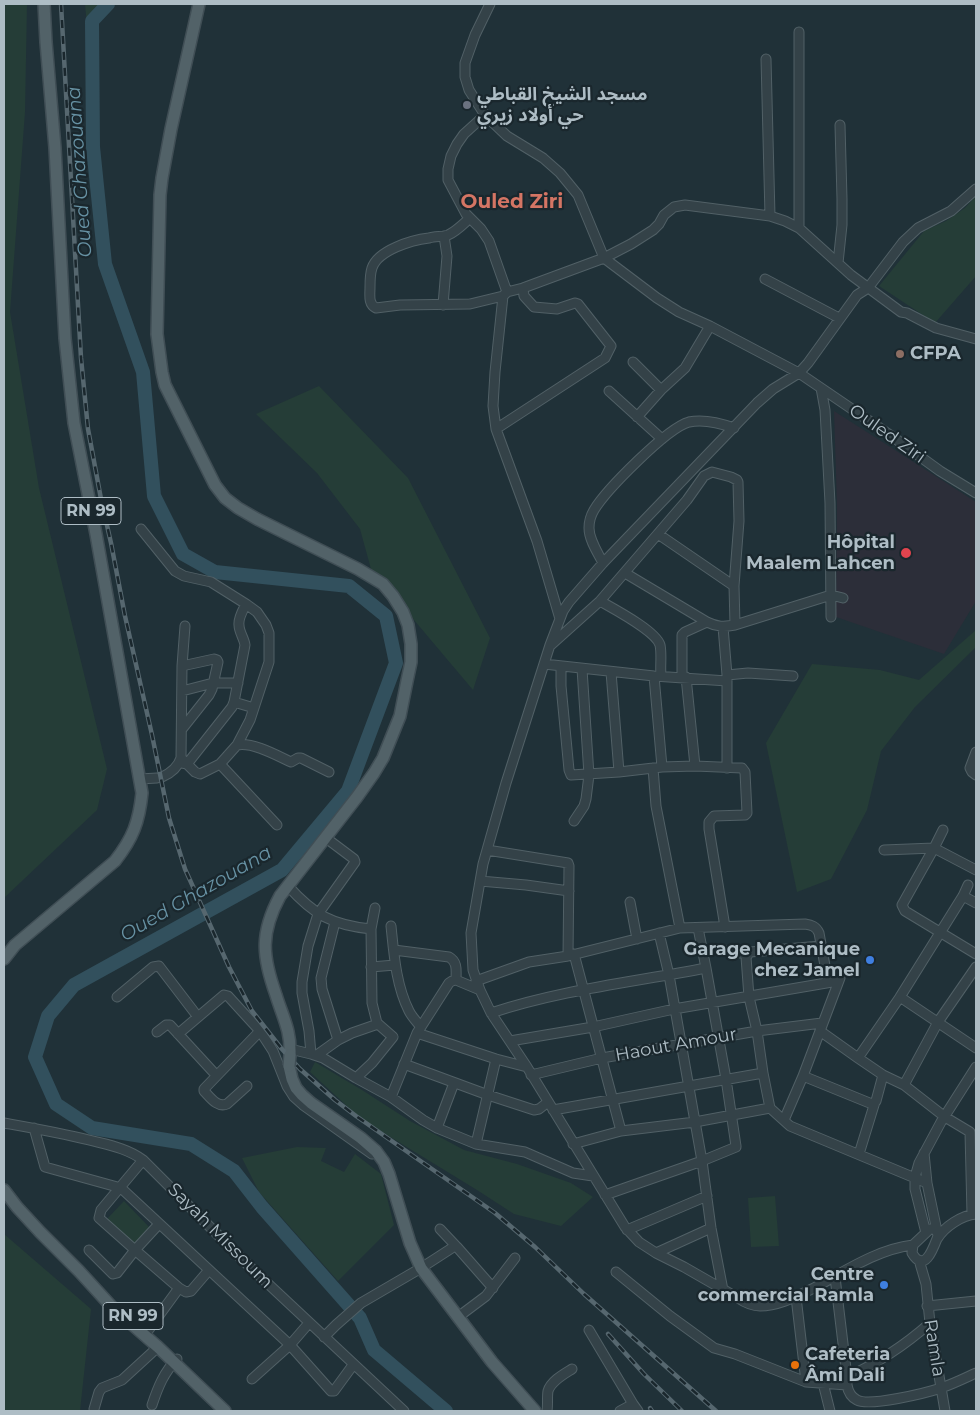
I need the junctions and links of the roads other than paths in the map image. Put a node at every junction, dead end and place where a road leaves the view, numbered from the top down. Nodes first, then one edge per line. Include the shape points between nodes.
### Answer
1 (44, 4) edge
2 (200, 4) edge
3 (490, 4) edge
4 (799, 32) dead end
5 (766, 59) dead end
6 (485, 115) junction
7 (840, 125) dead end
8 (976, 188) edge
9 (770, 216) junction
10 (470, 218) junction
11 (799, 228) junction
12 (444, 236) junction
13 (604, 258) junction
14 (838, 263) junction
15 (765, 279) dead end
16 (523, 288) junction
17 (868, 288) junction
18 (505, 294) junction
19 (443, 305) junction
20 (840, 318) junction
21 (710, 326) junction
22 (976, 339) edge
23 (633, 362) dead end
24 (799, 373) junction
25 (821, 388) junction
26 (661, 390) junction
27 (609, 391) dead end
28 (839, 400) junction
29 (637, 417) junction
30 (825, 418) junction
31 (734, 428) junction
32 (496, 429) junction
33 (662, 439) junction
34 (976, 493) edge
35 (141, 529) dead end
36 (658, 534) junction
37 (604, 563) junction
38 (625, 573) junction
39 (734, 586) junction
40 (831, 595) junction
41 (844, 598) dead end
42 (600, 601) junction
43 (246, 604) junction
44 (831, 617) dead end
45 (560, 620) junction
46 (707, 622) junction
47 (735, 625) junction
48 (186, 626) dead end
49 (722, 627) junction
50 (550, 645) junction
51 (544, 664) junction
52 (182, 666) junction
53 (561, 666) junction
54 (582, 669) junction
55 (611, 672) junction
56 (657, 676) junction
57 (793, 676) dead end
58 (684, 677) junction
59 (727, 678) junction
60 (213, 683) junction
61 (238, 683) junction
62 (182, 691) junction
63 (234, 702) junction
64 (254, 708) junction
65 (182, 729) junction
66 (237, 745) junction
67 (976, 752) edge
68 (183, 762) junction
69 (220, 764) junction
70 (694, 766) junction
71 (657, 767) junction
72 (727, 768) junction
73 (329, 772) dead end
74 (619, 772) junction
75 (589, 774) junction
76 (976, 775) edge
77 (140, 779) junction
78 (574, 821) dead end
79 (277, 825) dead end
80 (943, 830) dead end
81 (326, 838) junction
82 (934, 848) junction
83 (487, 850) junction
84 (884, 850) dead end
85 (976, 870) edge
86 (480, 881) junction
87 (968, 885) dead end
88 (288, 886) junction
89 (569, 891) junction
90 (964, 896) junction
91 (630, 902) dead end
92 (976, 903) edge
93 (375, 908) dead end
94 (318, 914) junction
95 (334, 922) junction
96 (391, 926) dead end
97 (725, 927) junction
98 (680, 928) junction
99 (698, 928) junction
100 (371, 929) junction
101 (941, 932) junction
102 (659, 933) junction
103 (637, 939) junction
104 (821, 946) junction
105 (394, 950) junction
106 (723, 950) dead end
107 (747, 954) junction
108 (976, 954) edge
109 (571, 955) junction
110 (4, 959) edge
111 (395, 965) junction
112 (371, 967) junction
113 (976, 967) edge
114 (706, 968) junction
115 (669, 975) junction
116 (456, 980) junction
117 (828, 982) junction
118 (478, 986) junction
119 (584, 990) junction
120 (117, 997) dead end
121 (749, 997) junction
122 (900, 997) junction
123 (712, 1003) junction
124 (674, 1009) junction
125 (491, 1013) junction
126 (198, 1017) junction
127 (938, 1022) junction
128 (377, 1023) junction
129 (821, 1026) junction
130 (593, 1027) junction
131 (419, 1030) junction
132 (260, 1031) junction
133 (757, 1031) junction
134 (157, 1032) dead end
135 (178, 1034) junction
136 (718, 1038) junction
137 (338, 1040) junction
138 (510, 1042) junction
139 (681, 1044) junction
140 (976, 1048) edge
141 (310, 1052) junction
142 (290, 1057) junction
143 (602, 1058) junction
144 (858, 1058) junction
145 (496, 1059) junction
146 (404, 1064) junction
147 (976, 1067) edge
148 (529, 1071) junction
149 (762, 1073) junction
150 (883, 1075) junction
151 (216, 1076) junction
152 (803, 1076) junction
153 (356, 1078) junction
154 (726, 1080) junction
155 (454, 1083) junction
156 (904, 1085) junction
157 (247, 1086) dead end
158 (689, 1086) junction
159 (488, 1095) junction
160 (391, 1097) junction
161 (612, 1100) junction
162 (875, 1102) junction
163 (551, 1106) junction
164 (770, 1108) junction
165 (732, 1114) junction
166 (945, 1117) junction
167 (784, 1120) junction
168 (694, 1122) junction
169 (4, 1123) edge
170 (34, 1128) junction
171 (438, 1128) junction
172 (621, 1131) junction
173 (973, 1133) edge
174 (476, 1144) junction
175 (573, 1144) junction
176 (924, 1153) junction
177 (859, 1154) junction
178 (144, 1160) junction
179 (702, 1161) junction
180 (389, 1174) junction
181 (593, 1176) junction
182 (915, 1177) junction
183 (927, 1183) junction
184 (121, 1188) junction
185 (4, 1190) edge
186 (604, 1194) junction
187 (707, 1196) junction
188 (974, 1214) edge
189 (159, 1224) junction
190 (711, 1228) junction
191 (440, 1229) dead end
192 (627, 1230) junction
193 (926, 1233) junction
194 (938, 1234) junction
195 (913, 1245) junction
196 (456, 1246) junction
197 (89, 1250) dead end
198 (135, 1250) junction
199 (656, 1252) junction
200 (930, 1257) junction
201 (515, 1258) dead end
202 (919, 1260) junction
203 (422, 1268) junction
204 (209, 1270) junction
205 (616, 1272) dead end
206 (835, 1277) junction
207 (926, 1284) junction
208 (179, 1288) junction
209 (493, 1288) junction
210 (723, 1290) junction
211 (796, 1297) junction
212 (976, 1301) edge
213 (927, 1306) junction
214 (458, 1318) junction
215 (309, 1323) junction
216 (930, 1323) junction
217 (589, 1330) dead end
218 (146, 1333) junction
219 (324, 1337) junction
220 (290, 1345) junction
221 (158, 1347) junction
222 (176, 1360) junction
223 (353, 1365) junction
224 (572, 1368) dead end
225 (976, 1373) edge
226 (191, 1375) junction
227 (252, 1379) dead end
228 (847, 1381) junction
229 (806, 1382) junction
230 (823, 1383) junction
231 (941, 1388) junction
232 (152, 1405) dead end
233 (875, 1407) edge
234 (635, 1408) edge
235 (94, 1409) dead end
236 (225, 1411) edge
237 (235, 1411) edge
238 (404, 1411) edge
239 (535, 1411) edge
240 (547, 1411) edge
241 (620, 1411) edge
242 (830, 1411) edge
243 (945, 1411) edge

1 - 77 main road, RN 99 via 65,338 74,423
2 - 81 main road via 171,129 160,195 158,334 166,386 215,486 225,498 257,519 383,584 408,625 411,662 400,716 374,773
3 - 6 street via 465,63 469,90
4 - 11 street
5 - 9 street
6 - 10 street via 464,134 451,156 448,169 448,180 454,194
6 - 13 street via 507,136 560,173 578,195
7 - 14 street via 842,224
8 - 17 street via 950,211 918,228 903,242
9 - 11 street
9 - 13 street via 685,205 674,207 653,230
10 - 12 street
10 - 18 street via 490,241
11 - 14 street
12 - 19 street
12 - 19 street via 405,243 382,256 370,275 373,307
13 - 16 street
13 - 21 street, Ouled Ziri via 657,298
14 - 17 street
15 - 20 street
16 - 18 street
16 - 32 street via 524,296 534,307 557,309 578,304 611,346 605,358
17 - 20 street via 857,295
17 - 22 street via 901,312 936,328
18 - 19 street via 470,304
18 - 32 street via 493,406
20 - 24 street
21 - 24 street, Ouled Ziri
21 - 26 street via 685,368
23 - 26 street
24 - 25 street, Ouled Ziri
24 - 31 street via 773,389
25 - 28 street, Ouled Ziri
25 - 30 street
26 - 29 street
27 - 29 street
28 - 30 street
28 - 34 street, Ouled Ziri
29 - 33 street
30 - 40 street
31 - 33 street via 688,422
31 - 37 street
32 - 45 street via 538,541
33 - 37 street via 619,480 591,516 590,536
35 - 43 street via 180,575 211,582
36 - 38 street
36 - 39 street
36 - 39 street via 707,473 737,480 739,521
37 - 45 street via 569,602
38 - 42 street
38 - 46 street
39 - 47 street
40 - 41 street
40 - 44 street
40 - 47 street
42 - 50 street
42 - 56 street via 654,635 660,646
43 - 61 street via 238,623 245,645
43 - 64 street via 258,612 269,633 270,662
45 - 50 street
46 - 49 street
46 - 58 street via 682,635
47 - 49 street
48 - 52 street
49 - 59 street
50 - 51 street
51 - 53 street
51 - 83 street
52 - 60 street via 216,659
52 - 62 street
53 - 54 street
53 - 75 street via 570,773
54 - 55 street
54 - 75 street
55 - 56 street
55 - 74 street
56 - 58 street
56 - 71 street
57 - 59 street via 748,674
58 - 59 street
58 - 70 street
59 - 72 street
60 - 61 street
60 - 62 street
60 - 65 street via 209,695
61 - 63 street
62 - 65 street
63 - 64 street
63 - 68 street via 229,712
64 - 66 street
65 - 68 street
66 - 69 street
66 - 73 street via 244,743 291,762 301,758
67 - 76 street via 970,768
68 - 69 street via 200,774
68 - 77 street via 169,774
69 - 79 street
70 - 71 street
70 - 72 street
71 - 74 street
71 - 98 street via 656,806
72 - 97 street via 744,770 748,810 745,815 714,816 709,822
74 - 75 street
75 - 78 street via 584,806
77 - 110 main road, RN 99 via 140,811 127,846 115,861 15,945
80 - 82 street
81 - 88 main road
81 - 94 street via 355,862
82 - 84 street
82 - 85 street
82 - 101 street via 902,905 905,911
83 - 86 street
83 - 89 street via 566,862 569,866
86 - 89 street
86 - 118 street via 471,933 473,970
87 - 90 street
88 - 94 street
88 - 142 main road via 267,925 265,959 286,1021
89 - 109 street
90 - 92 street
90 - 101 street
91 - 103 street
93 - 100 street
94 - 95 street
94 - 141 street via 302,982
95 - 100 street
95 - 137 street via 321,978
96 - 105 street
97 - 99 street
97 - 104 street via 811,925 817,928
98 - 99 street
98 - 102 street
99 - 114 street
100 - 112 street
101 - 108 street
101 - 122 street
102 - 103 street
102 - 115 street
103 - 109 street
104 - 107 street
104 - 117 street
105 - 111 street
105 - 116 street via 449,957 456,964
106 - 107 street
107 - 121 street
109 - 118 street via 529,962
109 - 119 street
111 - 112 street
111 - 131 street via 406,1005
112 - 128 street via 372,1007
113 - 127 street
114 - 115 street
114 - 123 street
115 - 119 street
115 - 124 street
116 - 118 street
116 - 131 street via 449,983
117 - 121 street
117 - 129 street via 839,979
118 - 125 street
119 - 125 street
119 - 130 street
120 - 126 street via 153,966 159,966
121 - 123 street
121 - 133 street
122 - 127 street
122 - 144 street
123 - 124 street
123 - 136 street
124 - 130 street
124 - 139 street
125 - 138 street
126 - 132 street via 227,995
126 - 135 street
127 - 140 street
127 - 156 street
128 - 137 street
128 - 153 street via 393,1037
129 - 133 street, Haout Amour
129 - 144 street
129 - 152 street
130 - 138 street
130 - 143 street
131 - 145 street
131 - 146 street
132 - 151 street
132 - 180 street via 294,1097 371,1153
133 - 136 street, Haout Amour
133 - 149 street
134 - 135 street via 168,1025
135 - 151 street
136 - 139 street, Haout Amour
136 - 154 street
137 - 141 street
138 - 148 street
139 - 143 street, Haout Amour
139 - 158 street
141 - 142 street
141 - 153 street
142 - 180 main road via 296,1088 311,1103 376,1151
143 - 148 street, Haout Amour
143 - 161 street
144 - 150 street
145 - 148 street
145 - 159 street
146 - 155 street
146 - 160 street
147 - 166 street
148 - 163 street
149 - 154 street
149 - 164 street
150 - 156 street
150 - 162 street
151 - 157 street via 204,1091 218,1105 227,1104
152 - 162 street via 870,1104
152 - 167 street
153 - 160 street
154 - 158 street
154 - 165 street
155 - 159 street
155 - 171 street
156 - 166 street
158 - 161 street
158 - 168 street
159 - 163 street via 534,1110
159 - 174 street
160 - 171 street
161 - 163 street
161 - 172 street
162 - 177 street
163 - 175 street
164 - 165 street
164 - 167 street
165 - 168 street
165 - 179 street via 736,1147
166 - 173 street
166 - 176 street
167 - 177 street via 790,1126
168 - 172 street
168 - 179 street
169 - 170 street, Sayah Missoum
170 - 178 street, Sayah Missoum via 125,1149
170 - 184 street via 43,1164 47,1168
171 - 174 street
172 - 175 street
173 - 188 street
174 - 181 street via 525,1152 573,1173
175 - 181 street
176 - 182 street
176 - 183 street
177 - 182 street
178 - 184 street
178 - 215 street, Sayah Missoum
179 - 186 street
179 - 187 street
180 - 203 main road via 410,1243
181 - 186 street
182 - 183 street
182 - 193 street
183 - 194 street
184 - 189 street
184 - 198 street via 101,1210 99,1218
185 - 218 main road, RN 99 via 31,1222
186 - 192 street
187 - 190 street
187 - 192 street
188 - 194 street
189 - 198 street
189 - 204 street
190 - 199 street
190 - 210 street
191 - 196 street
192 - 199 street
193 - 194 street via 931,1229
193 - 195 street
194 - 200 street
195 - 202 street via 912,1253
195 - 206 street via 892,1249
196 - 203 street
196 - 209 street
197 - 198 street via 113,1274
198 - 208 street
199 - 210 street
200 - 202 street
200 - 207 street
201 - 209 street
202 - 207 street
203 - 214 main road
203 - 219 street via 361,1304
204 - 208 street via 191,1291
204 - 220 street
205 - 229 street via 714,1348
206 - 211 street
206 - 228 street
207 - 213 street, Ramla
208 - 218 street
209 - 214 street
210 - 211 street via 760,1306
211 - 229 street
212 - 213 street
213 - 216 street, Ramla
214 - 239 main road
215 - 219 street, Sayah Missoum
215 - 220 street
216 - 228 street via 911,1340
216 - 231 street, Ramla
217 - 234 street
218 - 221 main road, RN 99
218 - 222 main road, RN 99
219 - 223 street, Sayah Missoum
220 - 223 street via 332,1391
220 - 227 street
221 - 222 main road, RN 99
221 - 235 street via 122,1380 102,1388
222 - 226 main road, RN 99
222 - 232 street via 158,1386
223 - 238 street, Sayah Missoum
224 - 240 street via 548,1391
225 - 231 street
226 - 236 main road, RN 99
226 - 237 main road, RN 99
228 - 230 street
228 - 233 street via 848,1392 857,1400
229 - 230 street
230 - 242 street
231 - 233 street
231 - 243 street, Ramla
234 - 241 street

